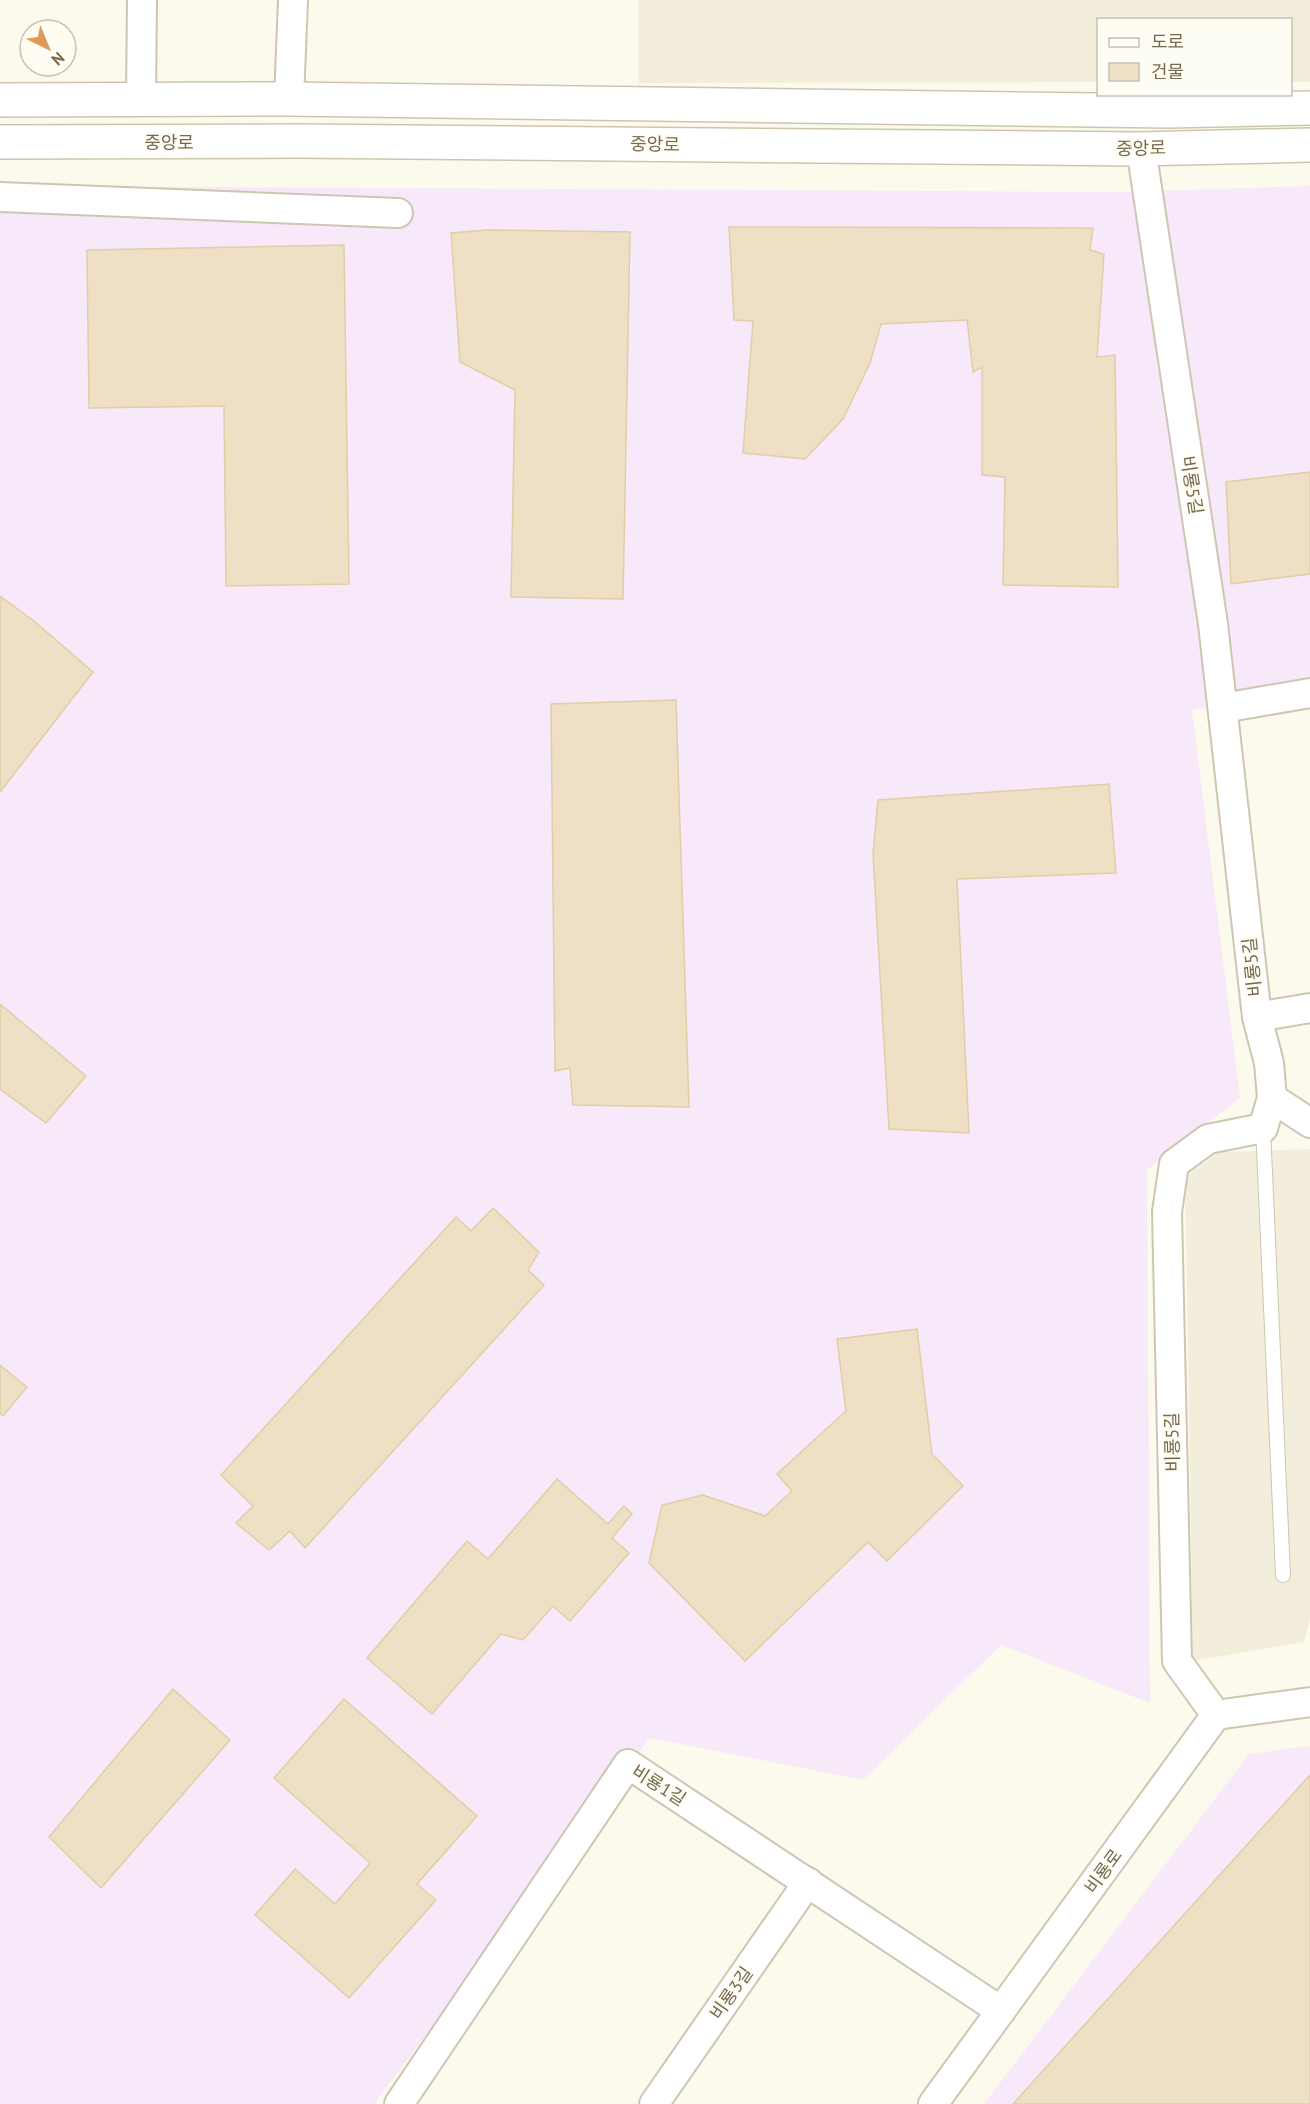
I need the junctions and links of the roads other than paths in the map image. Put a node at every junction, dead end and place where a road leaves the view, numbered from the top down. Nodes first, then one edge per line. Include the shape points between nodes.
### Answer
1 (142, 0) edge
2 (293, 0) edge
3 (141, 99) junction
4 (290, 99) junction
5 (0, 100) edge
6 (1310, 108) edge
7 (0, 142) edge
8 (1310, 145) edge
9 (1141, 148) junction
10 (0, 197) edge
11 (398, 213) dead end
12 (1310, 693) edge
13 (1223, 708) junction
14 (1310, 1008) edge
15 (1257, 1017) junction
16 (1272, 1098) junction
17 (1310, 1123) edge
18 (1263, 1128) junction
19 (1283, 1575) dead end
20 (1310, 1702) edge
21 (1216, 1715) junction
22 (808, 1882) junction
23 (1001, 2011) junction
24 (399, 2104) edge
25 (654, 2104) edge
26 (933, 2104) edge

1 - 3 street
2 - 4 street
3 - 4 main road, 중앙로
3 - 5 main road, 중앙로
4 - 6 main road, 중앙로 via 1169,111
7 - 9 main road, 중앙로
8 - 9 main road, 중앙로
9 - 13 street, 비룡5길
10 - 11 street
12 - 13 street
13 - 15 street, 비룡5길
14 - 15 street
15 - 16 street, 비룡5길 via 1269,1063
16 - 17 street
16 - 18 street, 비룡5길
18 - 19 lane
18 - 21 street, 비룡5길 via 1208,1139 1174,1164 1167,1212 1177,1662
20 - 21 street
21 - 23 street, 비룡로
22 - 23 street, 비룡1길
22 - 24 street, 비룡1길 via 628,1764
22 - 25 street, 비룡3길
23 - 26 street, 비룡로

